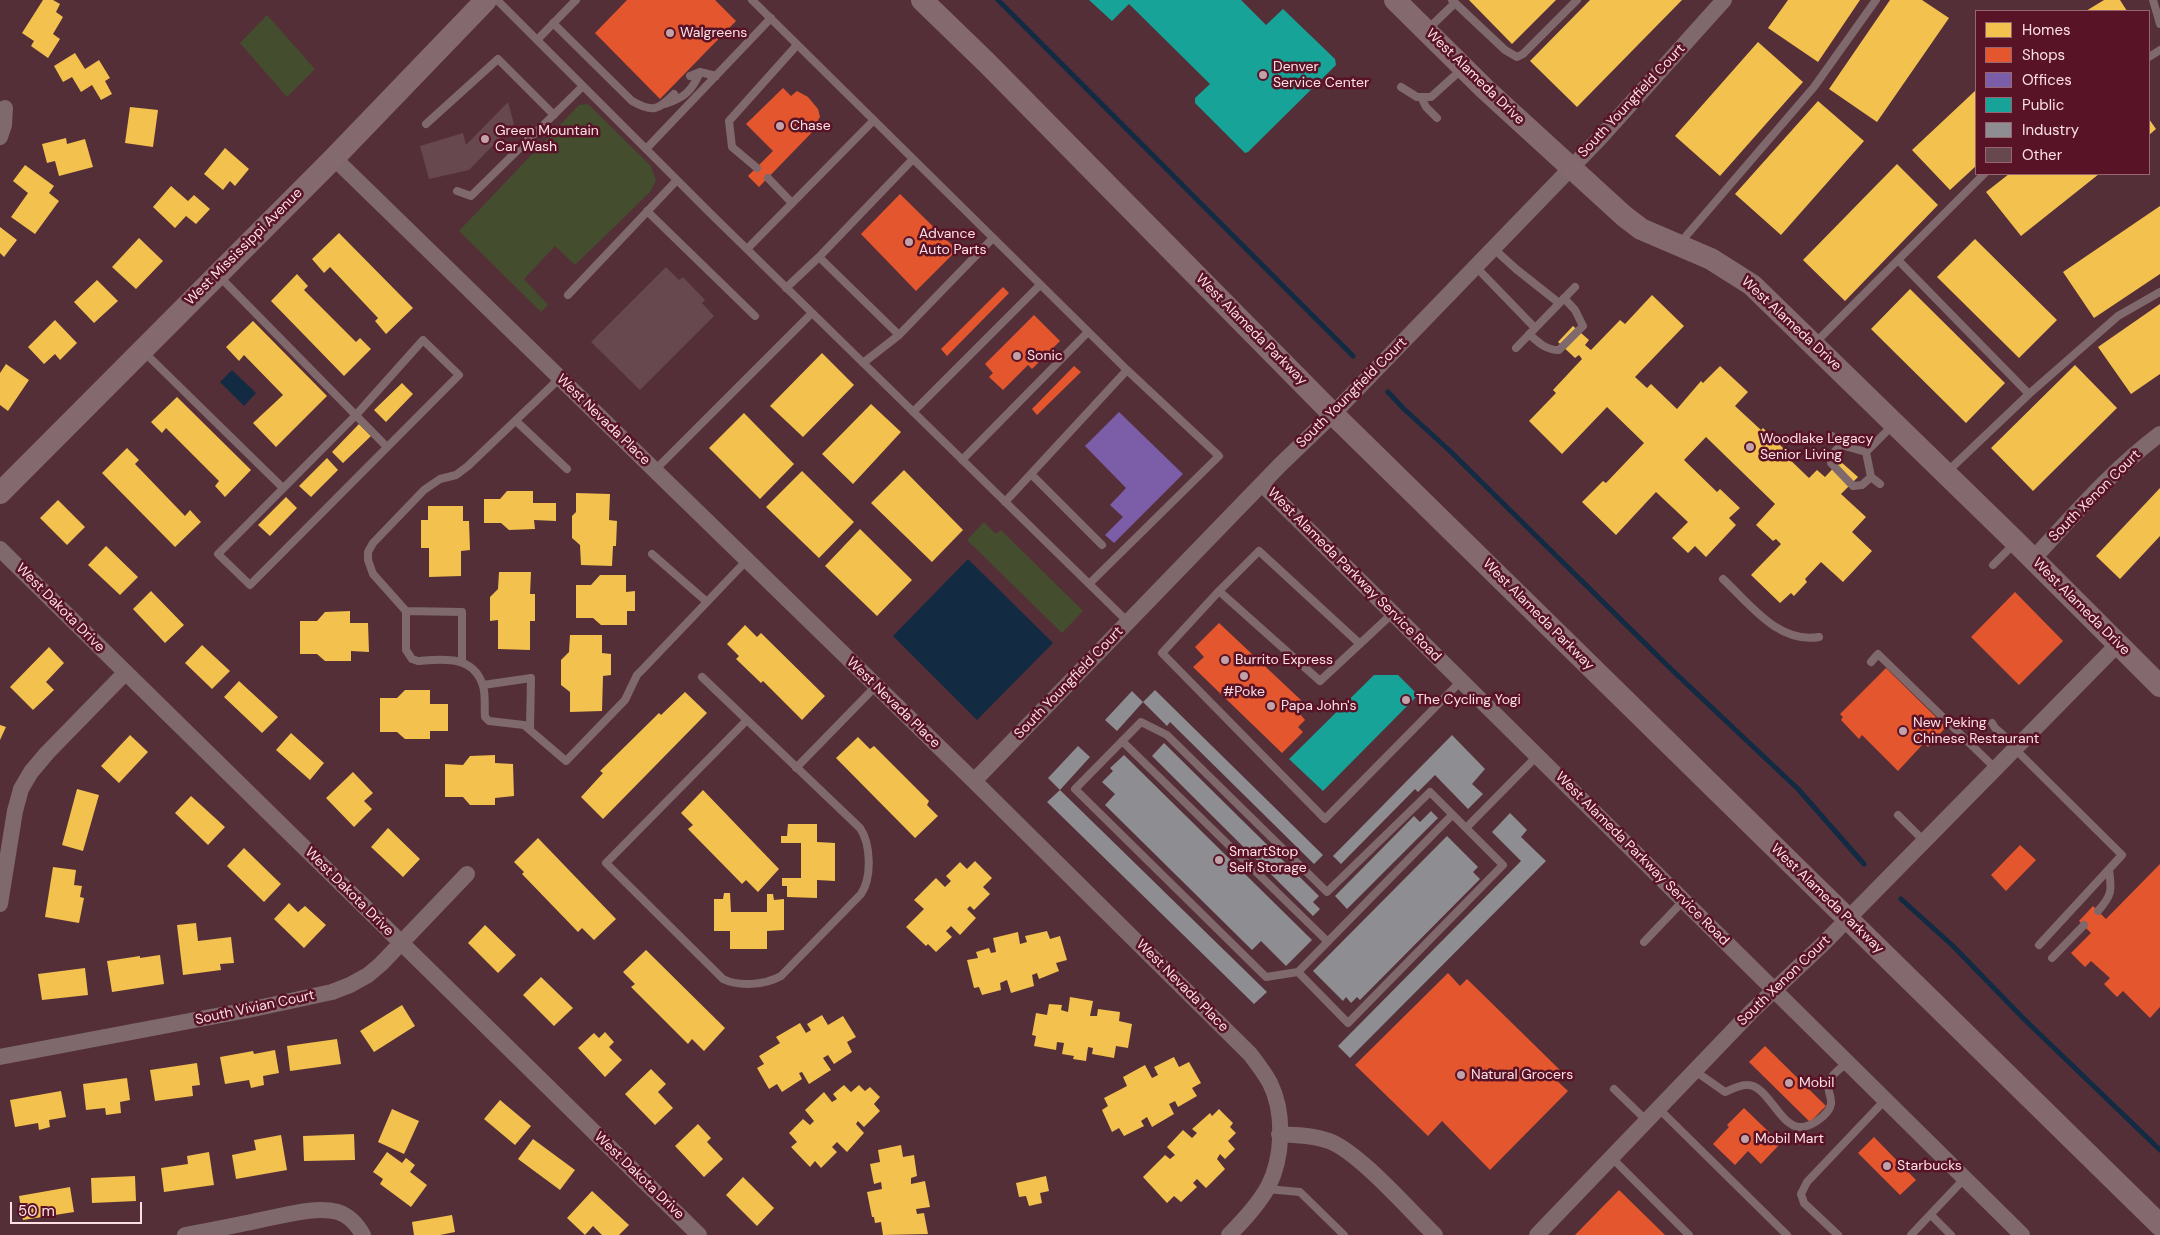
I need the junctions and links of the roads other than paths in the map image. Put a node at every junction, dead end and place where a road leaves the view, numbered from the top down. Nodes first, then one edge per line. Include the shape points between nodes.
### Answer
1 (486, 0) edge
2 (497, 0) edge
3 (576, 0) edge
4 (752, 0) edge
5 (922, 0) edge
6 (1395, 0) edge
7 (1577, 0) edge
8 (1876, 0) edge
9 (2153, 0) edge
10 (1453, 2) edge
11 (1718, 2) edge
12 (771, 18) junction
13 (553, 23) junction
14 (2160, 24) edge
15 (1426, 31) junction
16 (537, 40) junction
17 (797, 44) junction
18 (1464, 68) junction
19 (700, 72) junction
20 (690, 76) dead end
21 (716, 76) junction
22 (583, 86) junction
23 (1401, 87) dead end
24 (674, 94) dead end
25 (1421, 98) junction
26 (663, 105) junction
27 (5, 108) dead end
28 (554, 115) junction
29 (1437, 118) dead end
30 (874, 120) junction
31 (426, 124) dead end
32 (0, 137) edge
33 (646, 149) junction
34 (334, 158) junction
35 (913, 159) junction
36 (756, 168) dead end
37 (1570, 168) junction
38 (1983, 175) edge
39 (768, 178) dead end
40 (677, 180) junction
41 (457, 191) dead end
42 (792, 203) junction
43 (647, 212) junction
44 (993, 238) junction
45 (1678, 246) junction
46 (1493, 248) junction
47 (747, 249) junction
48 (819, 257) junction
49 (1898, 260) junction
50 (1476, 267) junction
51 (218, 274) junction
52 (1040, 284) junction
53 (1575, 287) dead end
54 (786, 288) junction
55 (2160, 292) edge
56 (568, 295) dead end
57 (1562, 301) junction
58 (812, 313) junction
59 (755, 316) dead end
60 (1535, 328) junction
61 (1088, 332) junction
62 (1529, 334) junction
63 (899, 335) junction
64 (1814, 344) junction
65 (1516, 348) dead end
66 (142, 350) junction
67 (863, 363) junction
68 (1127, 370) junction
69 (560, 378) junction
70 (2029, 394) junction
71 (913, 412) junction
72 (1333, 414) junction
73 (356, 415) junction
74 (516, 421) junction
75 (1894, 423) junction
76 (2160, 434) edge
77 (1832, 436) dead end
78 (1841, 445) junction
79 (387, 447) junction
80 (1866, 452) junction
81 (962, 460) junction
82 (567, 469) dead end
83 (655, 470) junction
84 (1031, 474) junction
85 (1946, 474) junction
86 (1871, 477) junction
87 (1262, 484) junction
88 (1880, 484) dead end
89 (283, 488) junction
90 (0, 493) edge
91 (1005, 502) junction
92 (2016, 542) junction
93 (1102, 545) dead end
94 (0, 549) edge
95 (652, 554) dead end
96 (2033, 559) junction
97 (747, 560) junction
98 (1993, 564) dead end
99 (1723, 579) dead end
100 (1089, 584) junction
101 (1219, 591) junction
102 (707, 602) junction
103 (406, 611) junction
104 (1393, 613) junction
105 (1128, 622) junction
106 (1819, 637) dead end
107 (1360, 644) junction
108 (2118, 644) junction
109 (462, 661) junction
110 (1871, 662) dead end
111 (126, 673) junction
112 (702, 677) dead end
113 (1461, 681) junction
114 (483, 686) junction
115 (876, 686) junction
116 (2160, 686) edge
117 (747, 720) junction
118 (1992, 723) dead end
119 (530, 728) junction
120 (1122, 741) junction
121 (2015, 747) junction
122 (1537, 756) junction
123 (796, 768) junction
124 (1995, 768) junction
125 (974, 781) junction
126 (1452, 815) junction
127 (1898, 815) dead end
128 (1466, 828) junction
129 (1923, 840) junction
130 (2109, 870) junction
131 (467, 874) dead end
132 (1684, 900) junction
133 (0, 904) edge
134 (2098, 911) dead end
135 (1846, 918) junction
136 (2084, 926) dead end
137 (1327, 941) junction
138 (1644, 942) dead end
139 (400, 943) junction
140 (2039, 945) dead end
141 (2052, 958) dead end
142 (1298, 972) junction
143 (1774, 989) junction
144 (0, 1057) edge
145 (1848, 1062) junction
146 (1695, 1071) junction
147 (1614, 1090) dead end
148 (1886, 1100) junction
149 (1658, 1109) junction
150 (1647, 1122) junction
151 (1280, 1134) junction
152 (1612, 1158) junction
153 (1964, 1179) junction
154 (1267, 1189) junction
155 (1930, 1214) junction
156 (2160, 1225) edge
157 (185, 1235) edge
158 (363, 1235) edge
159 (699, 1235) edge
160 (1229, 1235) edge
161 (1344, 1235) edge
162 (1435, 1235) edge
163 (1537, 1235) edge
164 (1689, 1235) edge
165 (1787, 1235) edge
166 (1838, 1235) edge
167 (1911, 1235) edge
168 (1951, 1235) edge
169 (2022, 1235) edge

1 - 34 street, West Mississippi Avenue
2 - 16 lane
3 - 13 lane
4 - 12 lane
5 - 72 street, West Alameda Parkway
6 - 15 street, West Alameda Drive
7 - 10 lane via 1517,57 1505,50
8 - 45 lane via 1814,88
9 - 14 lane
10 - 15 lane
11 - 37 street, South Youngfield Court
12 - 17 lane
12 - 21 lane
13 - 16 lane
13 - 26 lane via 632,100 654,109
15 - 18 street, West Alameda Drive
16 - 22 lane
17 - 30 lane
17 - 36 lane via 729,121 732,147
18 - 25 lane via 1436,95
18 - 37 street, West Alameda Drive
19 - 20 lane
19 - 21 lane
19 - 26 lane via 696,83 681,99
21 - 33 lane
22 - 28 lane
22 - 33 lane
23 - 25 lane
24 - 26 lane
25 - 29 lane
27 - 32 street
28 - 31 lane via 498,59
28 - 41 lane via 471,196
30 - 35 lane
30 - 42 lane
33 - 40 lane
34 - 51 street, West Mississippi Avenue
34 - 69 street, West Nevada Place
35 - 44 lane
35 - 48 lane
37 - 45 street, West Alameda Drive via 1641,229
37 - 46 street, South Youngfield Court
38 - 49 lane
39 - 42 lane
40 - 43 lane
40 - 47 lane
42 - 47 lane
43 - 56 lane
43 - 59 lane
44 - 52 lane
44 - 63 lane
45 - 64 street, West Alameda Drive via 1718,263 1752,285
46 - 50 street, South Youngfield Court
46 - 57 lane via 1516,269
47 - 54 lane
48 - 54 lane
48 - 63 lane
49 - 64 lane
49 - 70 lane
50 - 60 lane
50 - 72 street, South Youngfield Court
51 - 66 street, West Mississippi Avenue
51 - 73 lane
52 - 61 lane
52 - 71 lane
53 - 57 lane
54 - 58 lane
55 - 70 lane via 2118,316
57 - 60 lane
57 - 62 lane via 1575,310 1583,326 1559,350 1542,346
58 - 67 lane
58 - 83 lane
60 - 62 lane
61 - 68 lane
61 - 81 lane
62 - 65 lane
63 - 67 lane
64 - 75 street, West Alameda Drive
66 - 89 lane
66 - 90 street, West Mississippi Avenue
67 - 71 lane
68 - 84 lane
68 - 100 lane via 1219,456
69 - 74 lane
69 - 83 street, West Nevada Place
70 - 85 lane
71 - 81 lane
72 - 87 street, South Youngfield Court
72 - 135 street, West Alameda Parkway
73 - 79 lane
73 - 79 lane via 423,340 459,375
73 - 89 lane
74 - 82 lane
74 - 103 lane via 462,471 424,490 370,547 368,560 371,570
75 - 80 lane
75 - 85 street, West Alameda Drive
76 - 96 street, South Xenon Court via 2087,500
77 - 78 lane
78 - 80 lane
78 - 86 lane via 1832,454 1831,463 1851,484 1862,485
79 - 89 lane via 250,585 218,554
80 - 86 lane
81 - 91 lane
83 - 97 street, West Nevada Place
84 - 91 lane
84 - 93 lane
85 - 92 street, West Alameda Drive
86 - 88 lane
87 - 104 street, West Alameda Parkway Service Road
87 - 105 street, South Youngfield Court
91 - 100 lane
92 - 96 street, West Alameda Drive
92 - 98 lane
94 - 111 street, West Dakota Drive
95 - 102 lane
96 - 108 street, West Alameda Drive
97 - 102 lane
97 - 115 street, West Nevada Place
99 - 106 lane via 1772,626 1804,638
100 - 105 lane
101 - 107 lane via 1320,681
101 - 107 lane via 1259,551
101 - 113 lane via 1162,653 1325,818
102 - 119 lane via 637,676 625,700 566,761
103 - 109 lane via 406,650 412,660
103 - 109 lane via 462,612
104 - 107 lane
104 - 113 street, West Alameda Parkway Service Road
105 - 125 street, South Youngfield Court
108 - 116 street, West Alameda Drive
108 - 121 street, South Xenon Court
109 - 114 lane via 474,671
110 - 124 lane via 1878,654
111 - 133 street via 47,753 21,790
111 - 139 street, West Dakota Drive
112 - 117 lane
113 - 122 street, West Alameda Parkway Service Road
114 - 119 lane via 485,717 489,721 518,723
114 - 119 lane via 530,678
115 - 123 lane
115 - 125 street, West Nevada Place
117 - 123 lane
117 - 123 lane via 606,863 726,980 764,983 781,976 860,894 866,883 867,845 863,832
118 - 121 lane
120 - 126 lane via 1141,722 1167,735 1327,892 1430,792
120 - 137 lane
120 - 142 lane via 1075,789 1266,977
121 - 124 street, South Xenon Court
121 - 130 lane via 2122,855
122 - 128 lane
122 - 132 street, West Alameda Parkway Service Road
124 - 129 street, South Xenon Court
125 - 151 street, West Nevada Place via 1250,1054 1270,1084
126 - 128 lane
126 - 137 lane
127 - 129 lane
128 - 142 lane via 1503,865 1348,1023
129 - 135 street, South Xenon Court
130 - 134 lane via 2110,898
130 - 140 lane
131 - 139 street, South Vivian Court
132 - 138 lane
132 - 143 street, West Alameda Parkway Service Road
135 - 143 street, South Xenon Court
135 - 156 street, West Alameda Parkway
136 - 141 lane
137 - 142 lane
139 - 144 street, South Vivian Court via 368,975 332,992
139 - 159 street, West Dakota Drive
143 - 145 street, West Alameda Parkway Service Road
143 - 146 street, South Xenon Court
145 - 146 lane via 1829,1080 1831,1103 1828,1112 1801,1127 1791,1124 1757,1088 1749,1084 1725,1092
145 - 148 street, West Alameda Parkway Service Road
146 - 149 street, South Xenon Court
147 - 150 lane
148 - 153 street, West Alameda Parkway Service Road
148 - 166 lane via 1807,1182 1801,1194 1804,1203
149 - 150 street, South Xenon Court
149 - 165 lane
150 - 152 street, South Xenon Court
151 - 154 street, West Nevada Place via 1278,1157
151 - 162 street via 1328,1140 1342,1148 1365,1166
152 - 163 street, South Xenon Court
152 - 164 lane
153 - 155 lane
153 - 169 street, West Alameda Parkway Service Road
154 - 160 street, West Nevada Place
154 - 161 lane via 1300,1192
155 - 167 lane
155 - 168 lane
157 - 158 street via 301,1212 322,1211 348,1217 358,1225

